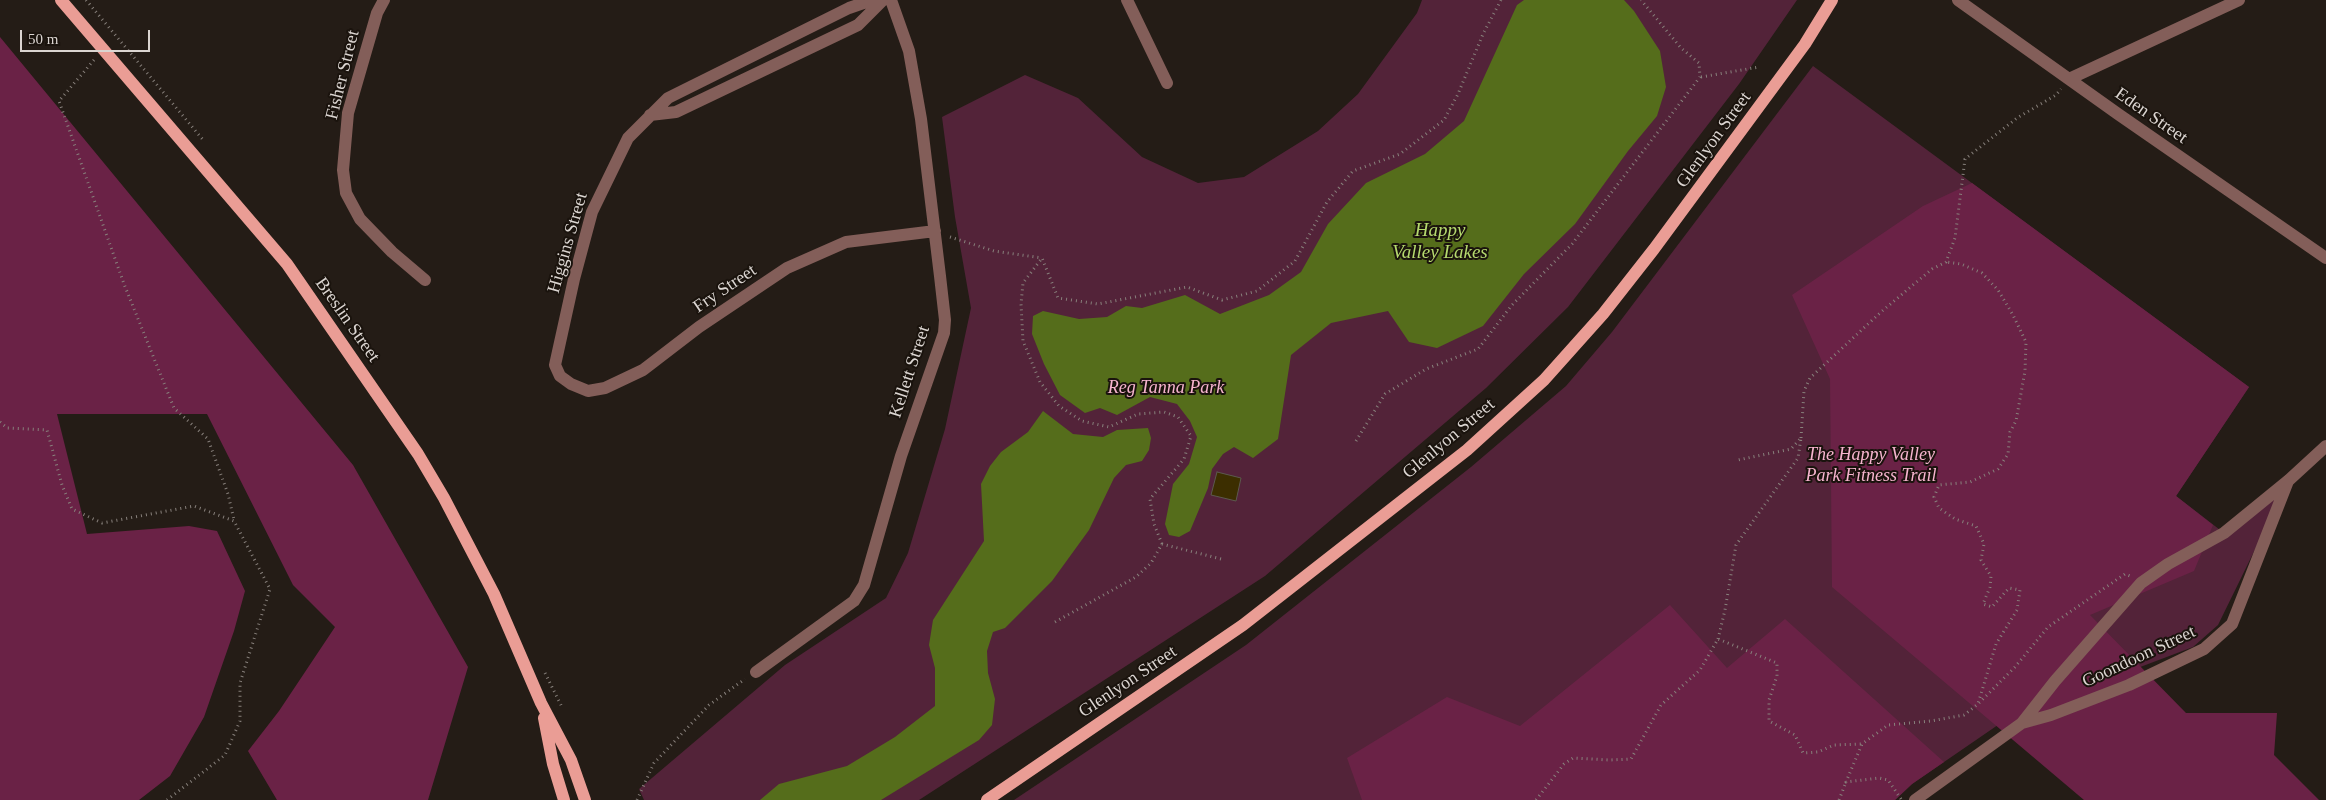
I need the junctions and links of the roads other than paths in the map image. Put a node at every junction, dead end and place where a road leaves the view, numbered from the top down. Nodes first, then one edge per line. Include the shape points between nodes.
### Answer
1 (61, 0) edge
2 (384, 0) edge
3 (872, 0) edge
4 (883, 0) edge
5 (891, 0) edge
6 (1127, 0) edge
7 (1832, 0) edge
8 (1958, 0) edge
9 (2239, 0) edge
10 (2069, 79) junction
11 (1167, 83) dead end
12 (650, 116) junction
13 (936, 231) junction
14 (2326, 258) edge
15 (425, 280) dead end
16 (555, 365) joint
17 (2326, 446) edge
18 (2289, 480) junction
19 (756, 672) road end
20 (541, 703) junction
21 (2022, 723) junction
22 (1922, 797) edge
23 (564, 800) edge
24 (585, 800) edge
25 (987, 800) edge

1 - 20 main road, Breslin Street via 287,264 418,454 494,594
2 - 15 street, Fisher Street via 377,13 348,112 342,170 346,193 360,219
3 - 12 street, Higgins Street via 848,8 668,98
4 - 12 street via 858,25 676,112
5 - 13 street, Kellett Street via 909,51
6 - 11 street
7 - 25 main road, Glenlyon Street via 1805,44 1654,249 1603,314 1544,380 1467,450 1243,625
8 - 10 street, Eden Street
9 - 10 street
10 - 14 street, Eden Street
12 - 16 street, Higgins Street via 628,138 592,212
13 - 16 street, Fry Street via 846,242 787,268 699,327 643,370 606,388 588,391 571,384 560,376
13 - 19 street, Kellett Street via 944,332 901,456 864,585 854,601
17 - 18 street, Goondoon Street
18 - 21 street, Goondoon Street via 2224,533 2141,582
18 - 21 street, Goondoon Street via 2232,624 2204,649 2130,685
20 - 23 main road, Breslin Street
20 - 24 main road, Breslin Street via 570,760
21 - 22 street, Goondoon Street

